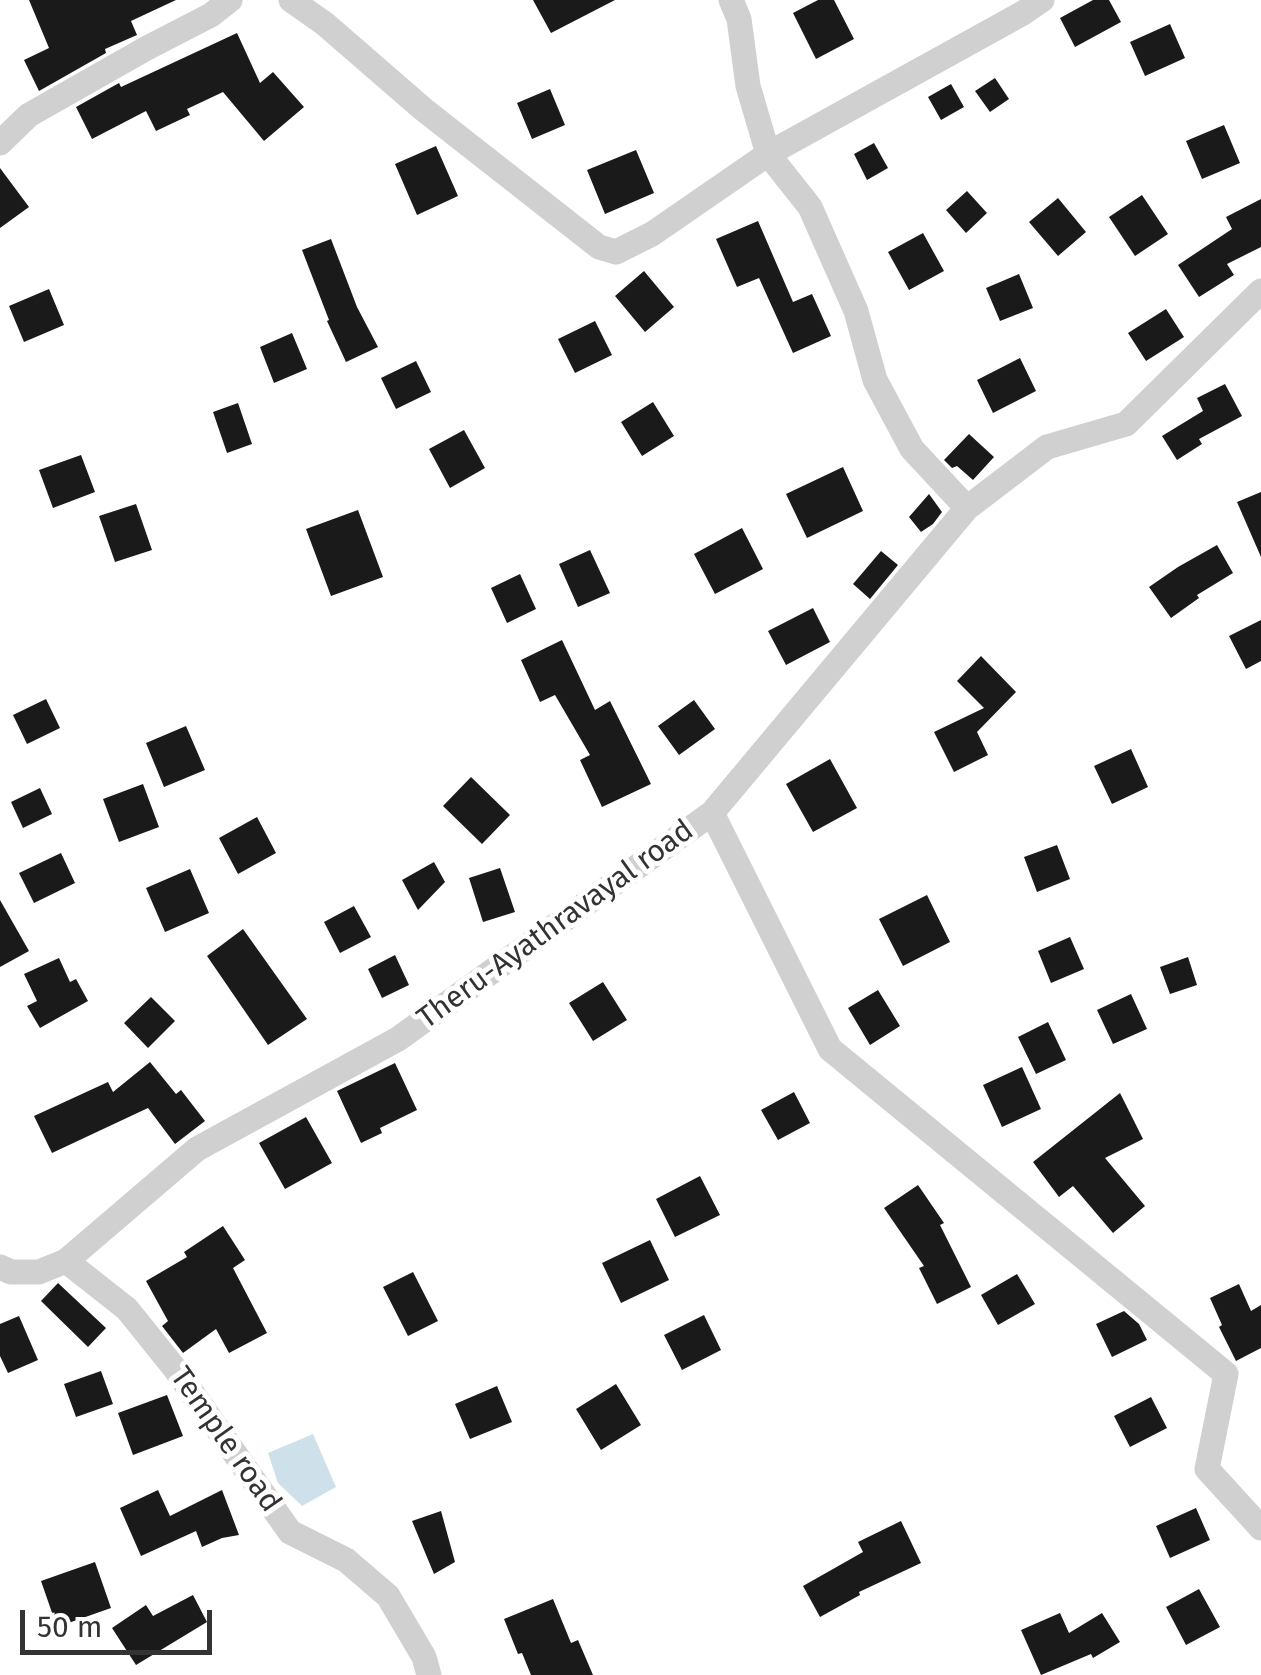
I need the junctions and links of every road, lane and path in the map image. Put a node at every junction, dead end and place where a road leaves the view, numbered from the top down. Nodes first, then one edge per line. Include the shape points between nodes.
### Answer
1 (230, 0) edge
2 (291, 0) edge
3 (731, 0) edge
4 (1042, 0) edge
5 (1012, 8) edge
6 (0, 143) edge
7 (768, 154) junction
8 (1261, 292) edge
9 (967, 508) junction
10 (712, 813) junction
11 (66, 1262) junction
12 (0, 1268) edge
13 (1261, 1528) edge
14 (426, 1666) edge

1 - 6 street via 29,115
2 - 7 street via 599,247 616,252 652,234
3 - 7 street
4 - 5 street
5 - 7 street
7 - 9 street via 810,207 856,311 874,380 912,449
8 - 9 street via 1126,424 1047,446
9 - 10 street
10 - 11 street, Theru-Ayathravayal road via 398,1040 197,1149
10 - 13 street, Theru-Ayathravayal road via 830,1049 1226,1374 1207,1469
11 - 12 street, Theru-Ayathravayal road via 38,1272
11 - 14 street, Temple road via 139,1324 290,1532 346,1560 388,1596

